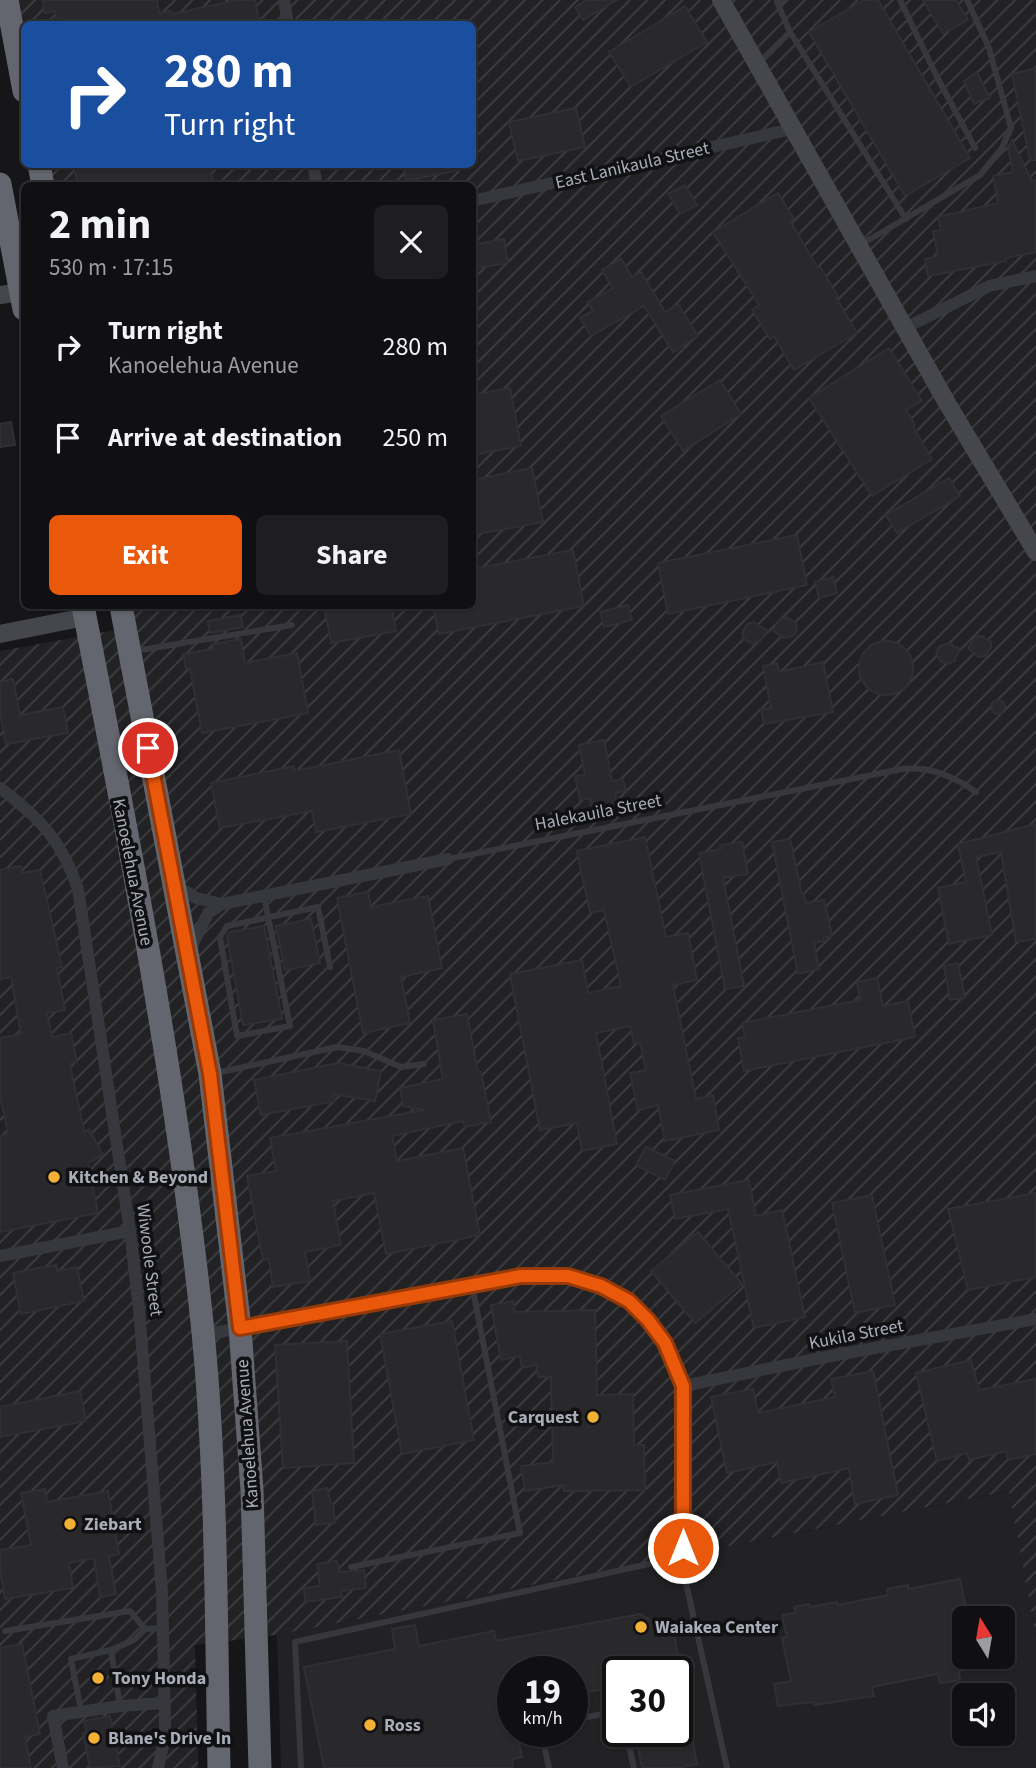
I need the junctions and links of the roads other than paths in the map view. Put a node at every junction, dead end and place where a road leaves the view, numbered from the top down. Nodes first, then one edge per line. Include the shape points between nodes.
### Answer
1 (7, 0) edge
2 (284, 0) edge
3 (721, 0) edge
4 (900, 0) edge
5 (967, 0) edge
6 (778, 1) edge
7 (288, 21) edge
8 (790, 32) junction
9 (757, 65) junction
10 (21, 75) edge
11 (792, 129) junction
12 (975, 148) dead end
13 (0, 184) edge
14 (476, 200) edge
15 (906, 219) junction
16 (858, 246) junction
17 (1036, 276) edge
18 (15, 298) edge
19 (905, 328) junction
20 (1036, 552) edge
21 (89, 609) edge
22 (122, 609) edge
23 (292, 625) dead end
24 (0, 634) edge
25 (130, 655) junction
26 (0, 788) edge
27 (976, 792) dead end
28 (448, 859) joint
29 (174, 884) junction
30 (264, 896) junction
31 (222, 904) junction
32 (268, 917) junction
33 (189, 952) junction
34 (330, 967) dead end
35 (424, 1063) dead end
36 (210, 1074) junction
37 (130, 1231) junction
38 (0, 1256) edge
39 (471, 1285) junction
40 (1036, 1318) edge
41 (240, 1328) junction
42 (203, 1335) junction
43 (683, 1386) junction
44 (682, 1553) junction
45 (351, 1567) dead end
46 (163, 1628) junction
47 (145, 1629) junction
48 (5, 1631) dead end
49 (111, 1650) junction
50 (164, 1703) junction
51 (120, 1706) junction
52 (81, 1711) junction
53 (544, 1747) edge
54 (629, 1747) edge
55 (63, 1768) edge
56 (158, 1768) edge
57 (219, 1768) edge
58 (260, 1768) edge
59 (302, 1768) edge
60 (549, 1768) edge
61 (634, 1768) edge
62 (727, 1768) edge

1 - 10 highway
2 - 7 street
3 - 9 street
4 - 12 lane
5 - 15 lane via 989,48 1011,128 980,175
6 - 8 lane
8 - 9 lane
8 - 15 lane
9 - 11 street
11 - 14 street, East Lanikaula Street
11 - 16 street
13 - 18 highway
15 - 16 lane
16 - 19 street
17 - 19 street via 989,286
19 - 20 street
21 - 24 street
21 - 25 highway via 122,640
21 - 42 highway, Kanoelehua Avenue via 168,1066
22 - 25 highway, Kanoelehua Avenue
23 - 25 lane
25 - 29 highway, Kanoelehua Avenue
26 - 37 street, Wiwoole Street via 45,826 62,849 78,890
27 - 28 lane, Halekauila Street via 945,774 902,769
28 - 30 street, Halekauila Street
29 - 31 street, Halekauila Street via 196,898
29 - 33 highway, Kanoelehua Avenue
30 - 31 street, Halekauila Street
30 - 32 lane
31 - 33 street via 208,913
32 - 32 lane via 290,1026 237,1035 220,937 227,926
32 - 34 lane via 318,907
33 - 36 highway, Kanoelehua Avenue
35 - 36 lane via 401,1067 364,1051 338,1047
36 - 41 highway, Kanoelehua Avenue
37 - 38 street
37 - 46 street, Wiwoole Street via 148,1404
39 - 41 street
39 - 43 street via 521,1276 568,1276 601,1286 629,1301 648,1320 665,1343
39 - 45 lane via 520,1533
40 - 43 street, Kukila Street
41 - 42 street
41 - 58 highway, Kanoelehua Avenue via 252,1490
42 - 57 highway, Kanoelehua Avenue via 213,1496
43 - 44 street
44 - 59 lane via 295,1642
44 - 62 lane
46 - 47 lane
46 - 50 street, Wiwoole Street
47 - 48 lane via 130,1611
47 - 49 lane via 134,1640
49 - 51 lane
49 - 52 lane via 71,1659
50 - 51 street
50 - 56 street, Wiwoole Street
51 - 52 street
52 - 55 street via 53,1716
53 - 60 lane
54 - 61 lane

